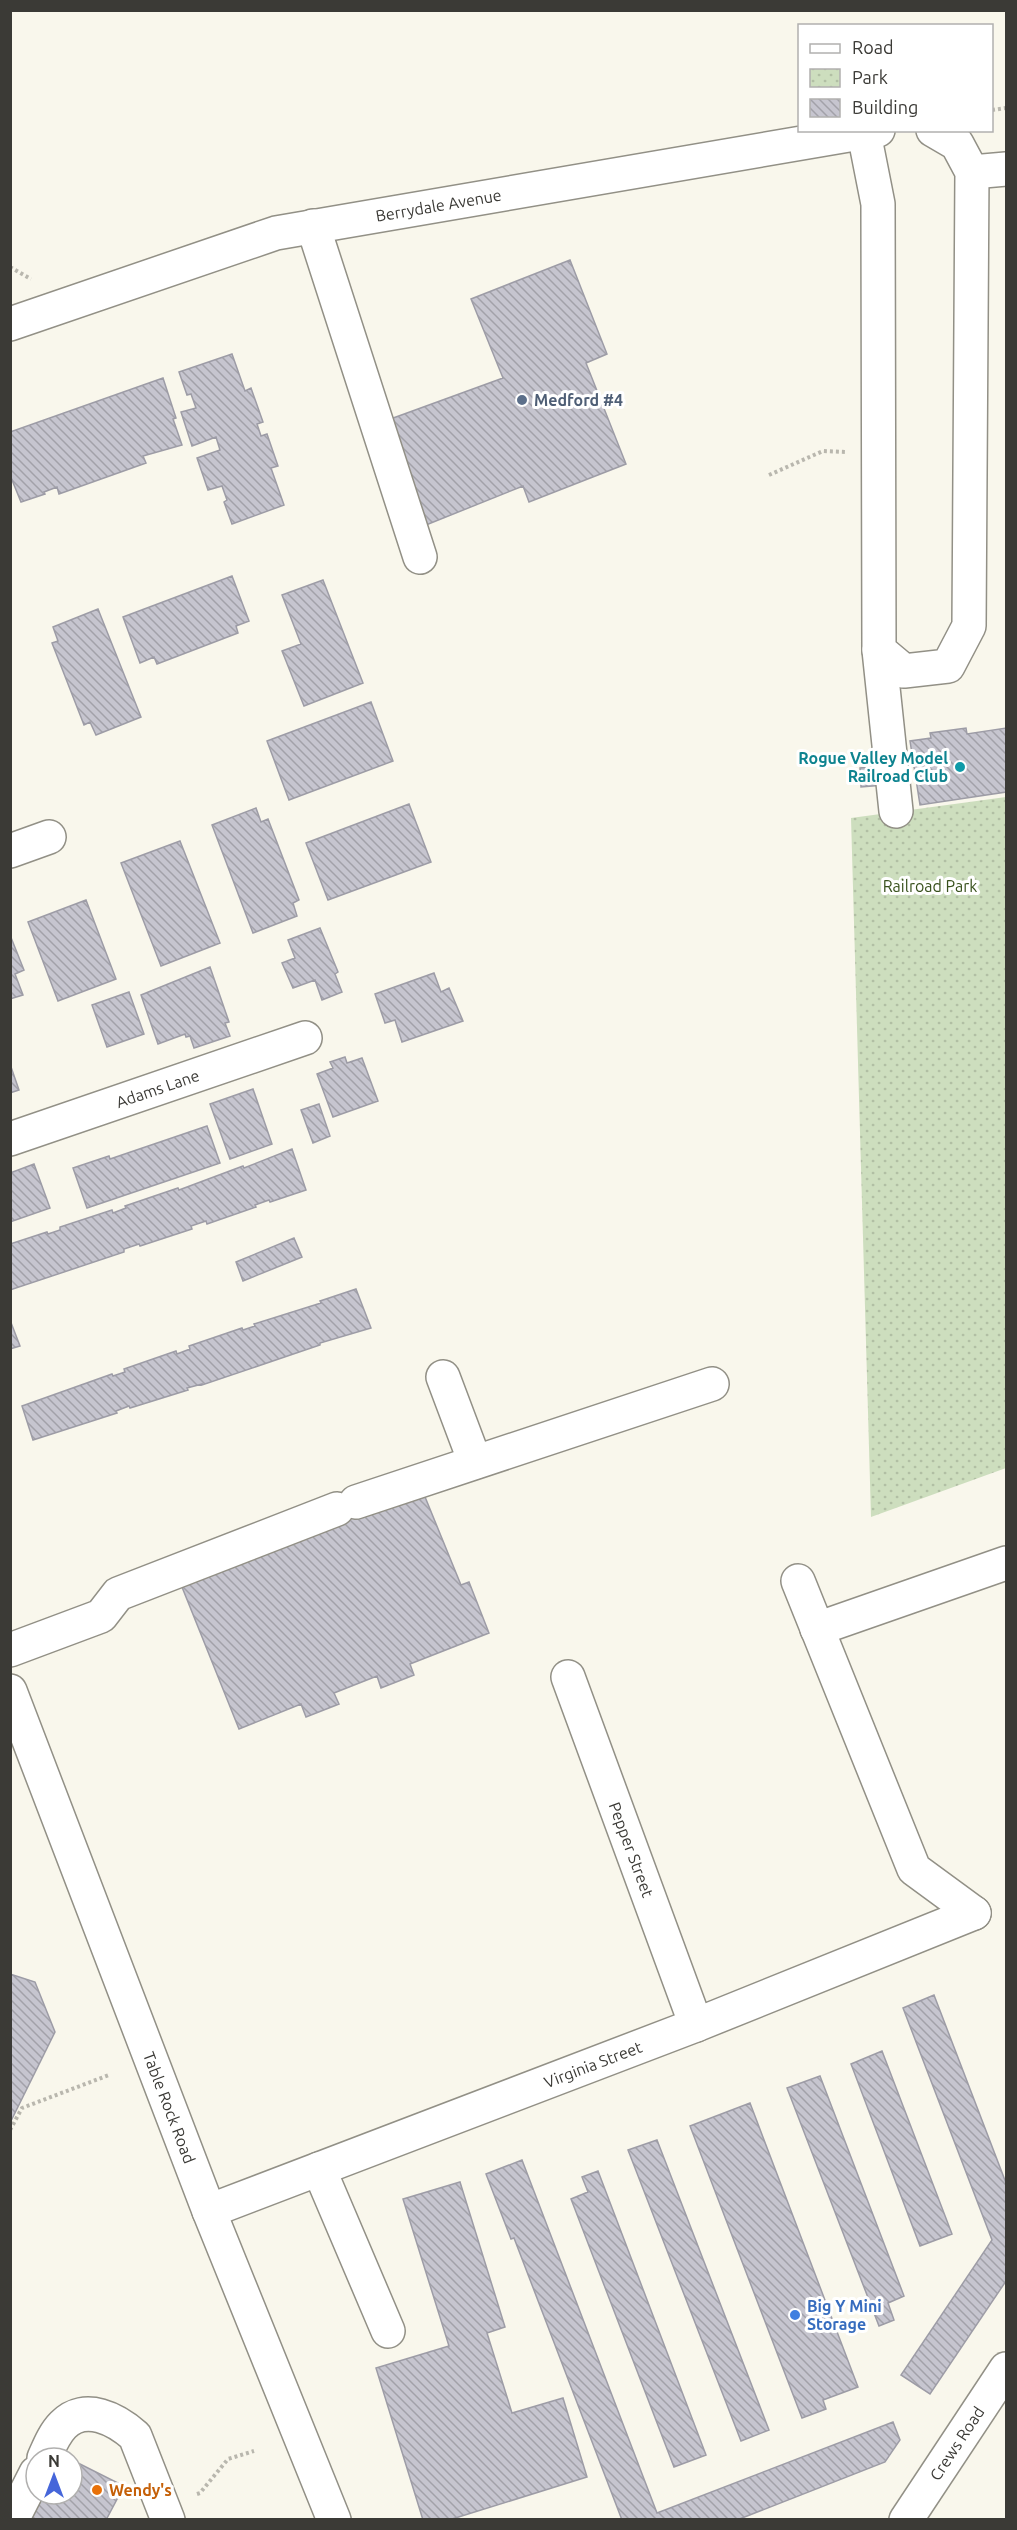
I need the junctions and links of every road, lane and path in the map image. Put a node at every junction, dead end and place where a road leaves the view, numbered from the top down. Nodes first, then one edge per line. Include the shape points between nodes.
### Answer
1 (871, 132) edge
2 (936, 132) edge
3 (1006, 169) edge
4 (972, 172) junction
5 (313, 226) junction
6 (10, 324) edge
7 (879, 452) junction
8 (770, 475) dead end
9 (420, 557) dead end
10 (879, 650) junction
11 (896, 811) dead end
12 (49, 837) dead end
13 (10, 851) edge
14 (304, 1038) dead end
15 (10, 1139) edge
16 (443, 1377) dead end
17 (712, 1384) dead end
18 (476, 1462) junction
19 (1006, 1563) edge
20 (798, 1581) dead end
21 (817, 1629) junction
22 (10, 1650) edge
23 (568, 1677) dead end
24 (10, 1691) edge
25 (696, 2025) junction
26 (109, 2075) dead end
27 (10, 2130) edge
28 (319, 2169) junction
29 (209, 2211) junction
30 (388, 2331) dead end
31 (1006, 2369) edge
32 (51, 2446) edge
33 (254, 2451) dead end
34 (228, 2459) dead end
35 (24, 2496) edge
36 (12, 2520) edge
37 (168, 2520) edge
38 (334, 2520) edge
39 (906, 2520) edge

1 - 5 street, Berrydale Avenue
1 - 7 street via 878,204
2 - 4 street via 957,144
3 - 4 street
4 - 10 street via 969,626 948,666 904,671
5 - 6 street, Berrydale Avenue via 276,233
5 - 9 street
7 - 8 path via 823,452
7 - 10 street
10 - 11 street
12 - 13 street
14 - 15 street, Adams Lane
16 - 18 street
17 - 18 street
18 - 22 street via 346,1505 118,1594 100,1616
19 - 21 street
20 - 21 street
21 - 25 street, Virginia Street via 914,1869 974,1913
23 - 25 street, Pepper Street
24 - 29 street, Table Rock Road
25 - 28 street, Virginia Street
26 - 27 path via 22,2108
28 - 29 street, Virginia Street
28 - 30 street
29 - 38 street, Table Rock Road
31 - 39 street, Crews Road
32 - 37 street via 65,2423 80,2415 98,2414 124,2427 135,2436
33 - 34 path
35 - 36 street

